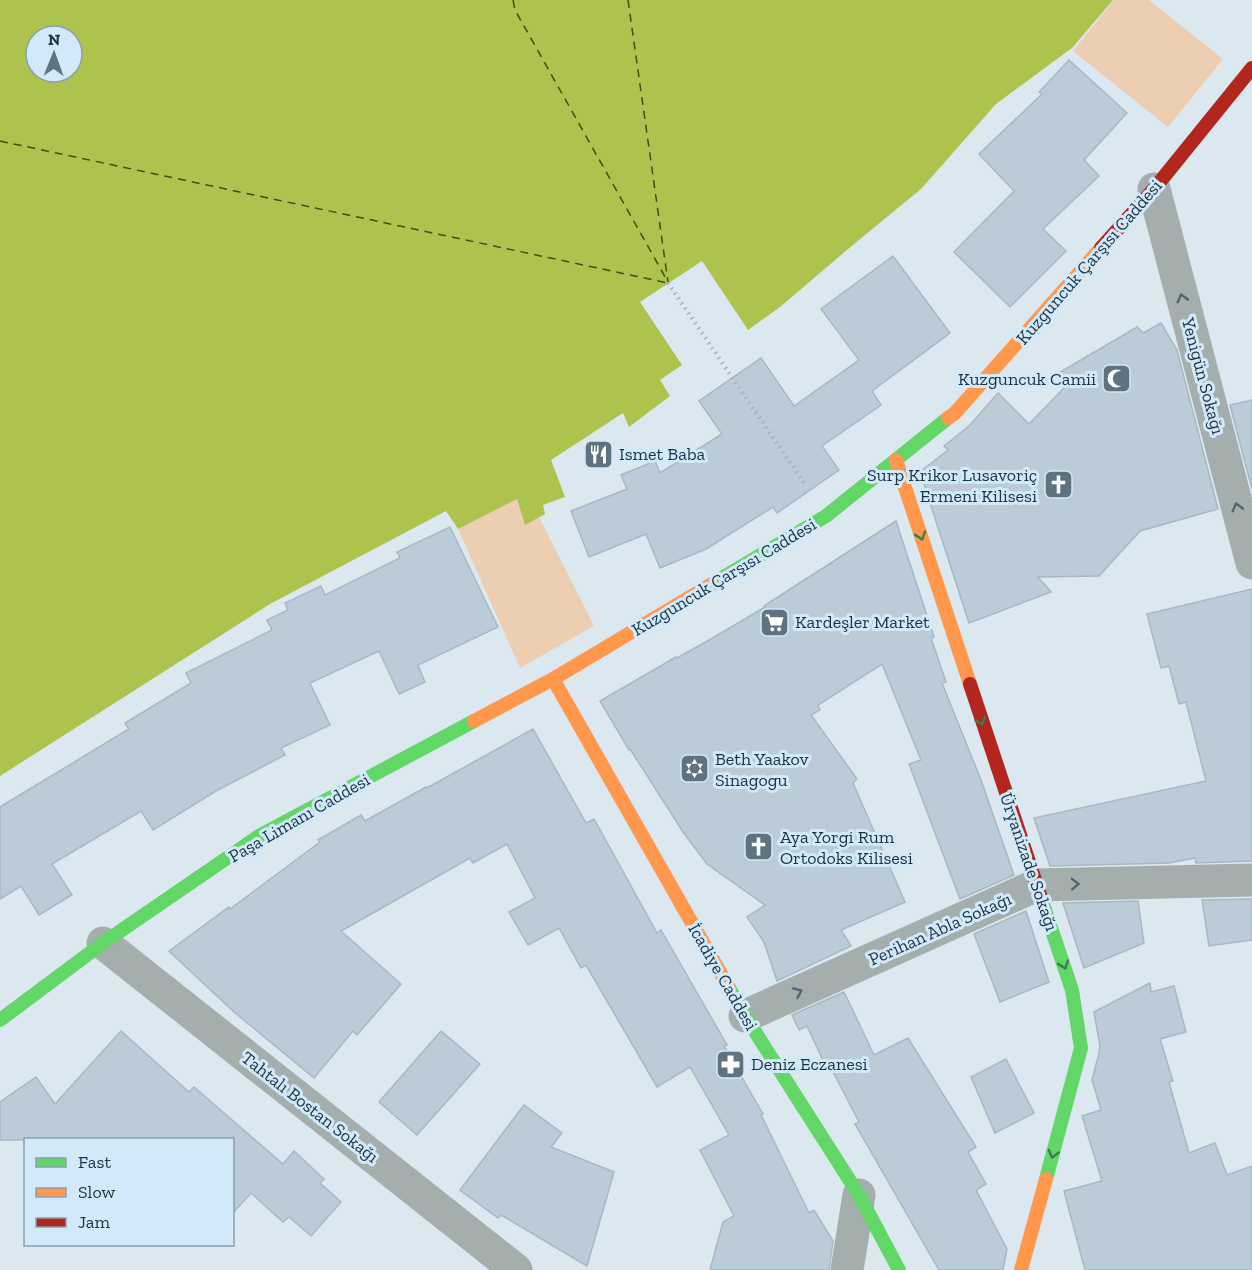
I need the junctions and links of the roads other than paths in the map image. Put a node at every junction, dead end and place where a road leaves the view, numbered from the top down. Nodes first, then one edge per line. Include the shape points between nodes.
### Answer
1 (1252, 68) edge
2 (1154, 189) junction
3 (896, 460) junction
4 (1252, 563) edge
5 (553, 680) junction
6 (1252, 880) edge
7 (1037, 885) junction
8 (103, 944) junction
9 (745, 1016) junction
10 (0, 1020) edge
11 (859, 1195) junction
12 (516, 1270) edge
13 (847, 1270) edge
14 (899, 1270) edge
15 (1022, 1270) edge

1 - 2 main road, Kuzguncuk Çarşısı Caddesi
2 - 3 main road, Kuzguncuk Çarşısı Caddesi via 955,413
4 -> 2 street, Yenigün Sokağı
3 - 5 main road, Kuzguncuk Çarşısı Caddesi via 826,516
3 -> 7 main road, Üryanizade Sokağı
5 - 8 main road, Paşa Limanı Caddesi via 259,836
5 - 9 main road, İcadiye Caddesi
7 -> 6 street, Perihan Abla Sokağı
9 -> 7 street, Perihan Abla Sokağı
7 -> 15 main road, Üryanizade Sokağı via 1072,990 1081,1048
8 - 10 main road, Paşa Limanı Caddesi
8 - 12 street, Tahtalı Bostan Sokağı
9 - 11 main road, İcadiye Caddesi
11 - 13 street
11 - 14 main road, İcadiye Caddesi

